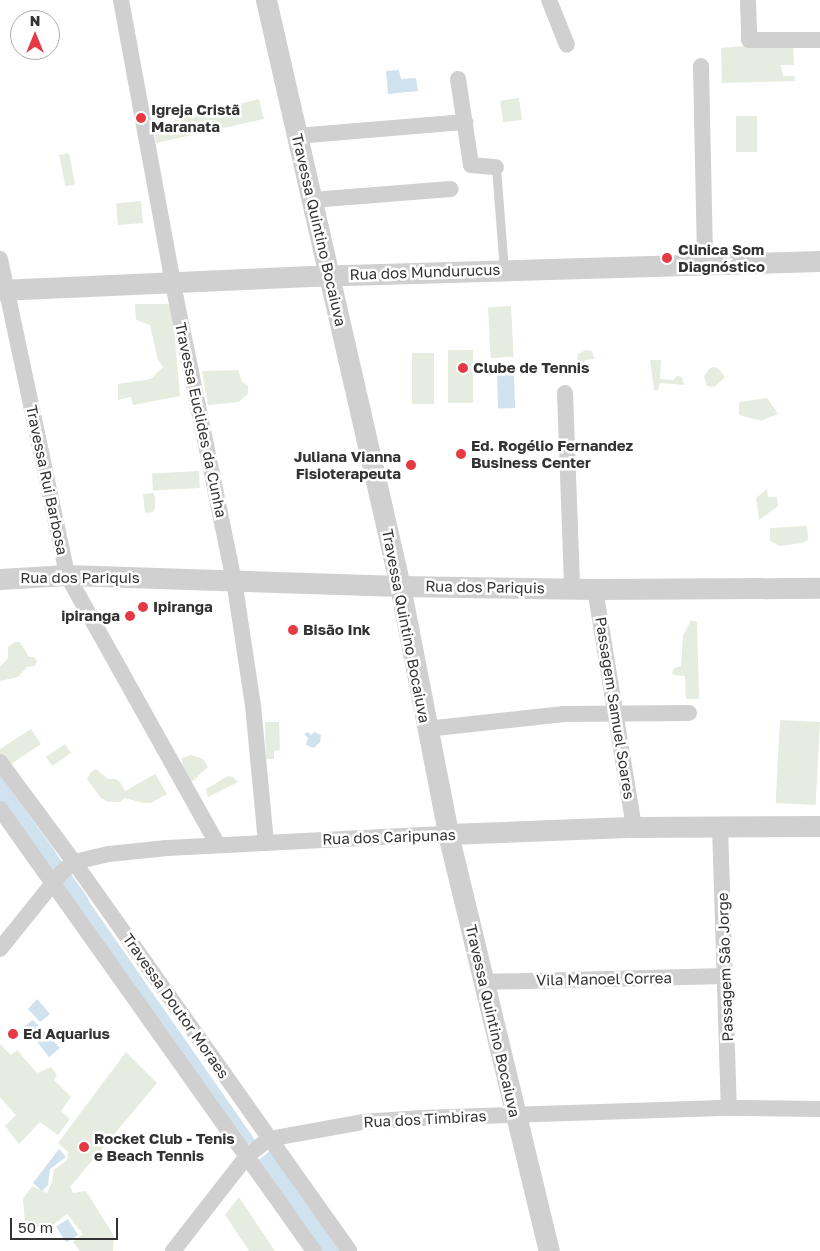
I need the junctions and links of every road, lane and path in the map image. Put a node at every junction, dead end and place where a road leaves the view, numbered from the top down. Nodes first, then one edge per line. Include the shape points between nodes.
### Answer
1 (121, 0) edge
2 (266, 0) edge
3 (550, 0) edge
4 (748, 2) dead end
5 (820, 40) edge
6 (567, 45) dead end
7 (701, 66) dead end
8 (458, 79) dead end
9 (465, 122) junction
10 (297, 136) junction
11 (496, 167) joint
12 (452, 189) dead end
13 (312, 200) junction
14 (0, 259) edge
15 (820, 260) edge
16 (705, 265) junction
17 (504, 270) junction
18 (329, 275) junction
19 (173, 284) junction
20 (3, 290) edge
21 (565, 393) dead end
22 (67, 575) junction
23 (0, 579) edge
24 (234, 580) junction
25 (400, 586) junction
26 (572, 588) junction
27 (820, 588) edge
28 (595, 589) junction
29 (617, 712) junction
30 (689, 713) dead end
31 (426, 728) junction
32 (0, 762) edge
33 (0, 809) edge
34 (820, 826) edge
35 (634, 827) junction
36 (720, 827) junction
37 (448, 834) junction
38 (266, 842) junction
39 (218, 845) junction
40 (74, 862) junction
41 (53, 884) junction
42 (0, 949) edge
43 (725, 976) junction
44 (483, 982) junction
45 (729, 1108) junction
46 (820, 1109) edge
47 (514, 1114) junction
48 (269, 1139) junction
49 (247, 1156) junction
50 (173, 1251) edge
51 (314, 1251) edge
52 (349, 1251) edge
53 (549, 1251) edge

1 - 19 street, Travessa Euclides da Cunha
2 - 10 street, Travessa Quintino Bocaiuva
3 - 6 street
4 - 5 street via 749,40
7 - 16 street
8 - 9 street
9 - 10 street
9 - 11 street via 471,164
10 - 13 street, Travessa Quintino Bocaiuva
11 - 17 lane
12 - 13 street
13 - 18 street, Travessa Quintino Bocaiuva
14 - 20 street, Travessa Rui Barbosa
15 - 16 street, Rua dos Mundurucus
16 - 17 street, Rua dos Mundurucus
17 - 18 street, Rua dos Mundurucus
18 - 19 street, Rua dos Mundurucus
18 - 25 street, Travessa Quintino Bocaiuva
19 - 20 street, Rua dos Mundurucus
19 - 24 street, Travessa Euclides da Cunha
20 - 22 street, Travessa Rui Barbosa
21 - 26 street
22 - 23 street, Rua dos Pariquis
22 - 24 street, Rua dos Pariquis
22 - 39 street, Travessa Rui Barbosa
24 - 25 street, Rua dos Pariquis
24 - 38 street, Travessa Euclides da Cunha via 253,705
25 - 26 street, Rua dos Pariquis
25 - 31 street, Travessa Quintino Bocaiuva
26 - 28 street, Rua dos Pariquis
27 - 28 street, Rua dos Pariquis
28 - 29 street, Passagem Samuel Soares
29 - 30 street
29 - 31 street
29 - 35 street, Passagem Samuel Soares
31 - 37 street, Travessa Quintino Bocaiuva
32 - 40 street, Travessa Doutor Moraes
33 - 41 street, Travessa Doutor Moraes
34 - 36 street, Rua dos Caripunas
35 - 36 street, Rua dos Caripunas
35 - 37 street, Rua dos Caripunas
36 - 43 street, Passagem São Jorge
37 - 38 street, Rua dos Caripunas
37 - 44 street, Travessa Quintino Bocaiuva
38 - 39 street, Rua dos Caripunas
39 - 40 street, Rua dos Caripunas via 109,854
40 - 41 street
40 - 48 street, Travessa Doutor Moraes
41 - 42 street
41 - 49 street, Travessa Doutor Moraes
43 - 44 street, Vila Manoel Correa
43 - 45 street, Passagem São Jorge
44 - 47 street, Travessa Quintino Bocaiuva
45 - 46 street, Rua dos Timbiras
45 - 47 street, Rua dos Timbiras
47 - 48 street, Rua dos Timbiras via 363,1122
47 - 53 street, Travessa Quintino Bocaiuva
48 - 49 street, Rua dos Timbiras
48 - 52 street, Travessa Doutor Moraes
49 - 50 street, Rua dos Timbiras
49 - 51 street, Travessa Doutor Moraes

